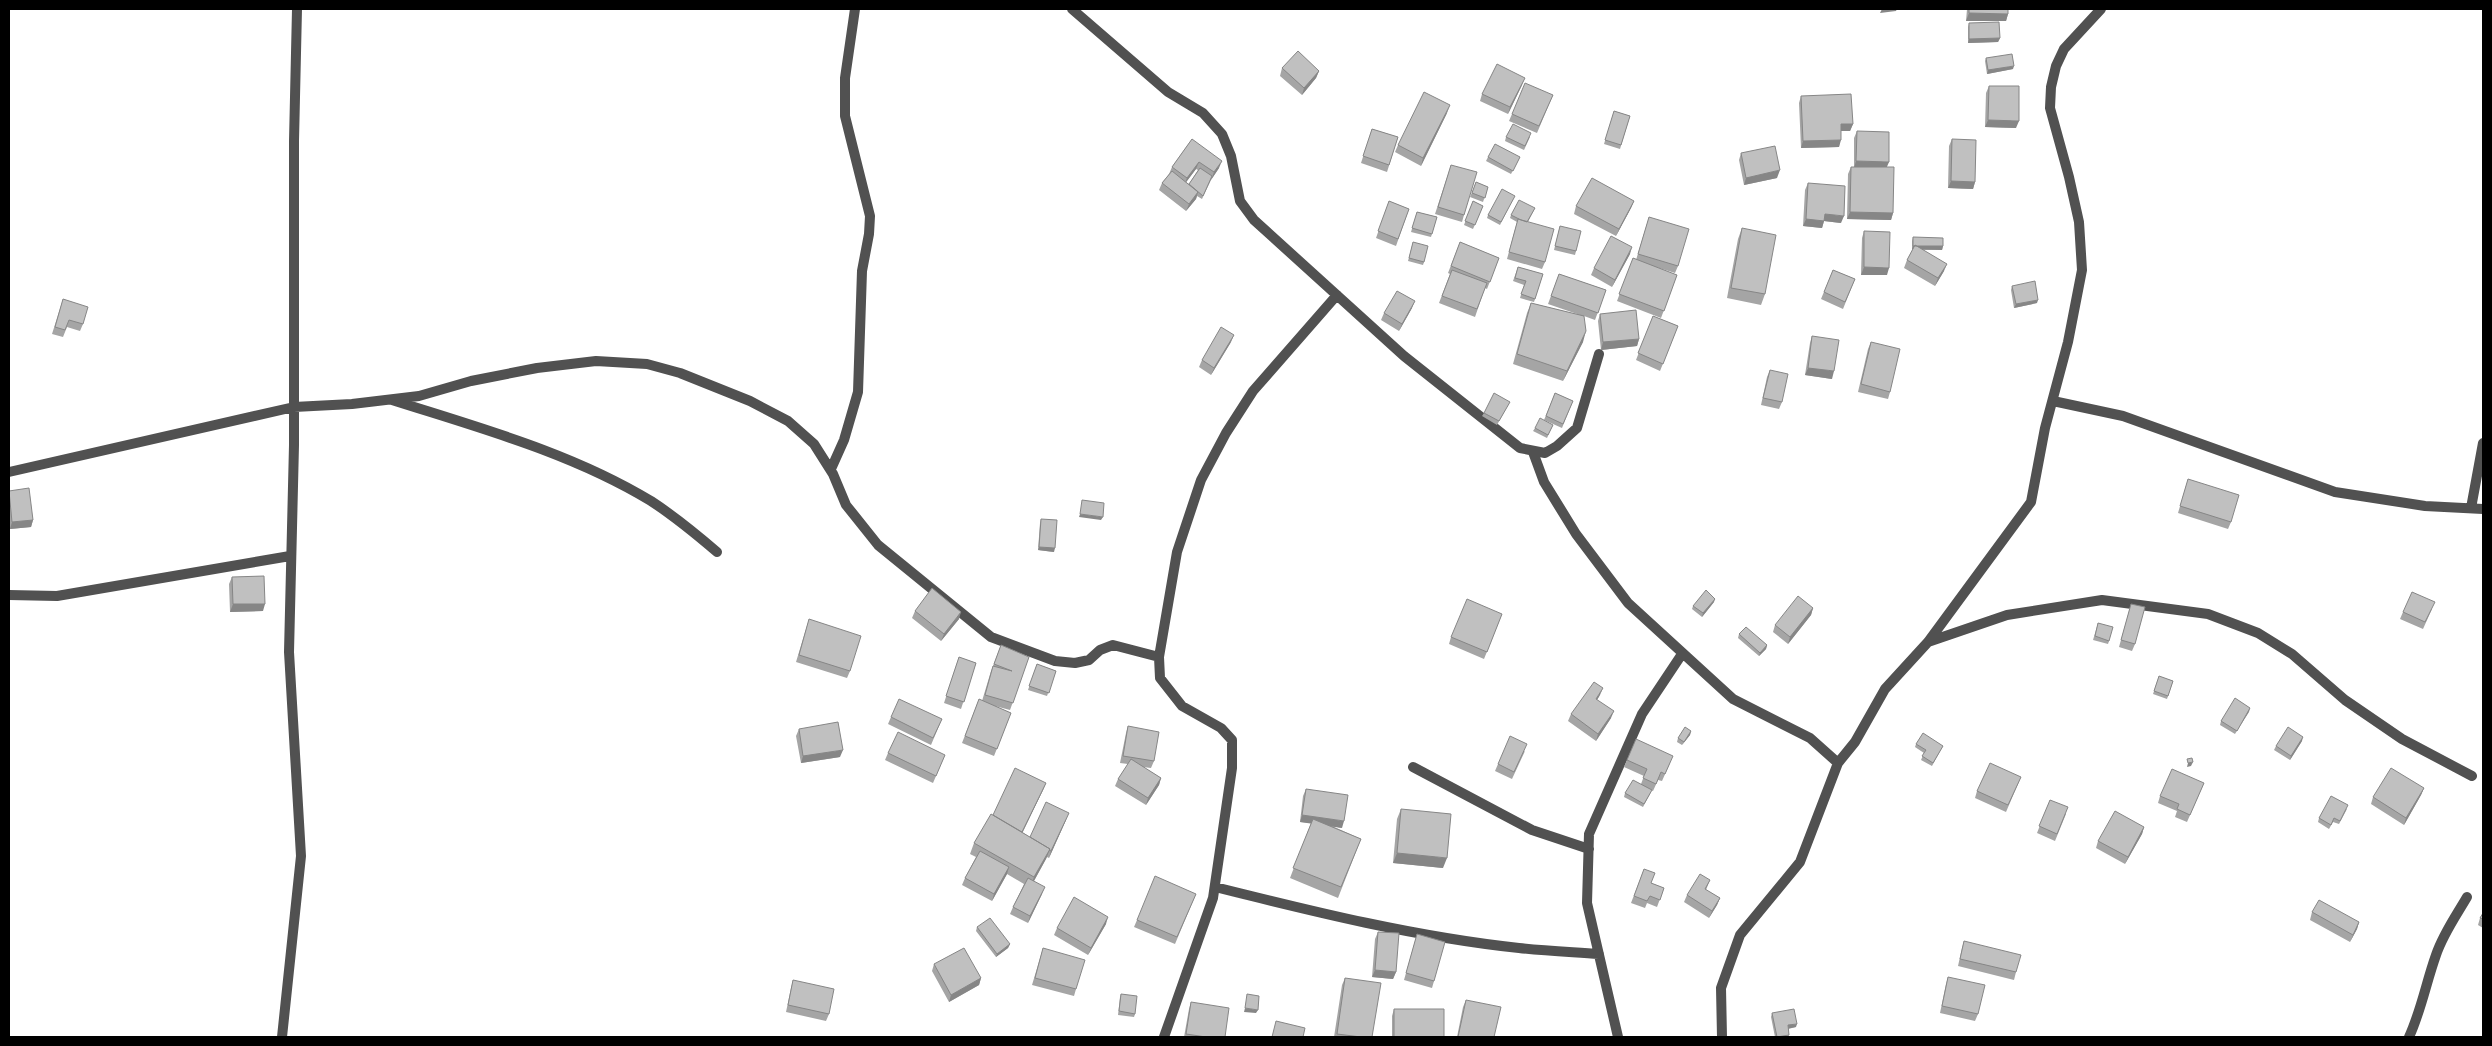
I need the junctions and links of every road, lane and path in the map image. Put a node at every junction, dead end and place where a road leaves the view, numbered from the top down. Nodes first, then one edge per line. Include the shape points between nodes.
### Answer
1 (297, 9) edge
2 (855, 9) edge
3 (1072, 9) edge
4 (2101, 9) edge
5 (1337, 295) junction
6 (1599, 354) dead end
7 (389, 399) junction
8 (2053, 401) junction
9 (294, 407) junction
10 (2483, 443) edge
11 (1532, 452) junction
12 (830, 469) junction
13 (9, 472) edge
14 (2471, 508) junction
15 (2483, 509) edge
16 (717, 552) dead end
17 (290, 556) junction
18 (9, 595) edge
19 (1928, 642) junction
20 (1682, 654) junction
21 (1159, 657) junction
22 (1838, 763) junction
23 (1413, 767) dead end
24 (2472, 776) dead end
25 (1588, 849) junction
26 (1215, 888) junction
27 (2467, 897) dead end
28 (1599, 954) junction
29 (1719, 1036) edge
30 (282, 1037) edge
31 (1164, 1037) edge
32 (1618, 1037) edge
33 (2409, 1037) edge

1 - 9 street
2 - 12 street via 845,78 845,116 870,216 862,271 858,392 844,440
3 - 5 street via 1168,92 1203,113 1222,134 1231,156 1240,201 1254,220
4 - 8 street via 2064,48 2051,87 2050,108 2079,222 2082,270
5 - 11 street via 1404,356 1520,448
5 - 21 street via 1253,392 1201,480 1177,552
6 - 11 street via 1577,428 1545,453
7 - 9 street
7 - 12 street via 419,396 471,381 537,368 596,361 647,364 680,373 788,420 814,444
7 - 16 street via 524,443 619,484 651,502
8 - 14 street via 2123,416 2335,492 2425,506
8 - 19 street via 2031,502
9 - 13 street
9 - 17 street
10 - 14 street
11 - 20 street via 1544,482 1576,534 1628,603
12 - 21 street via 846,505 878,545 992,637 1054,661 1075,663 1089,660 1100,650 1113,645
14 - 15 street
17 - 18 street via 57,596
17 - 30 street via 289,652 301,856
19 - 22 street via 1885,689 1856,742
19 - 24 street via 2007,615 2102,600 2208,614 2258,634 2292,654 2345,700 2402,739
20 - 22 street via 1733,699 1810,738
20 - 25 street via 1642,714 1589,834
21 - 26 street via 1160,678 1182,706 1221,728 1232,740 1232,768
22 - 29 street via 1800,862 1740,936 1721,988
23 - 25 street via 1532,830
25 - 28 street via 1587,903
26 - 28 street via 1415,932 1520,949
26 - 31 street
27 - 33 street via 2436,955
28 - 32 street

